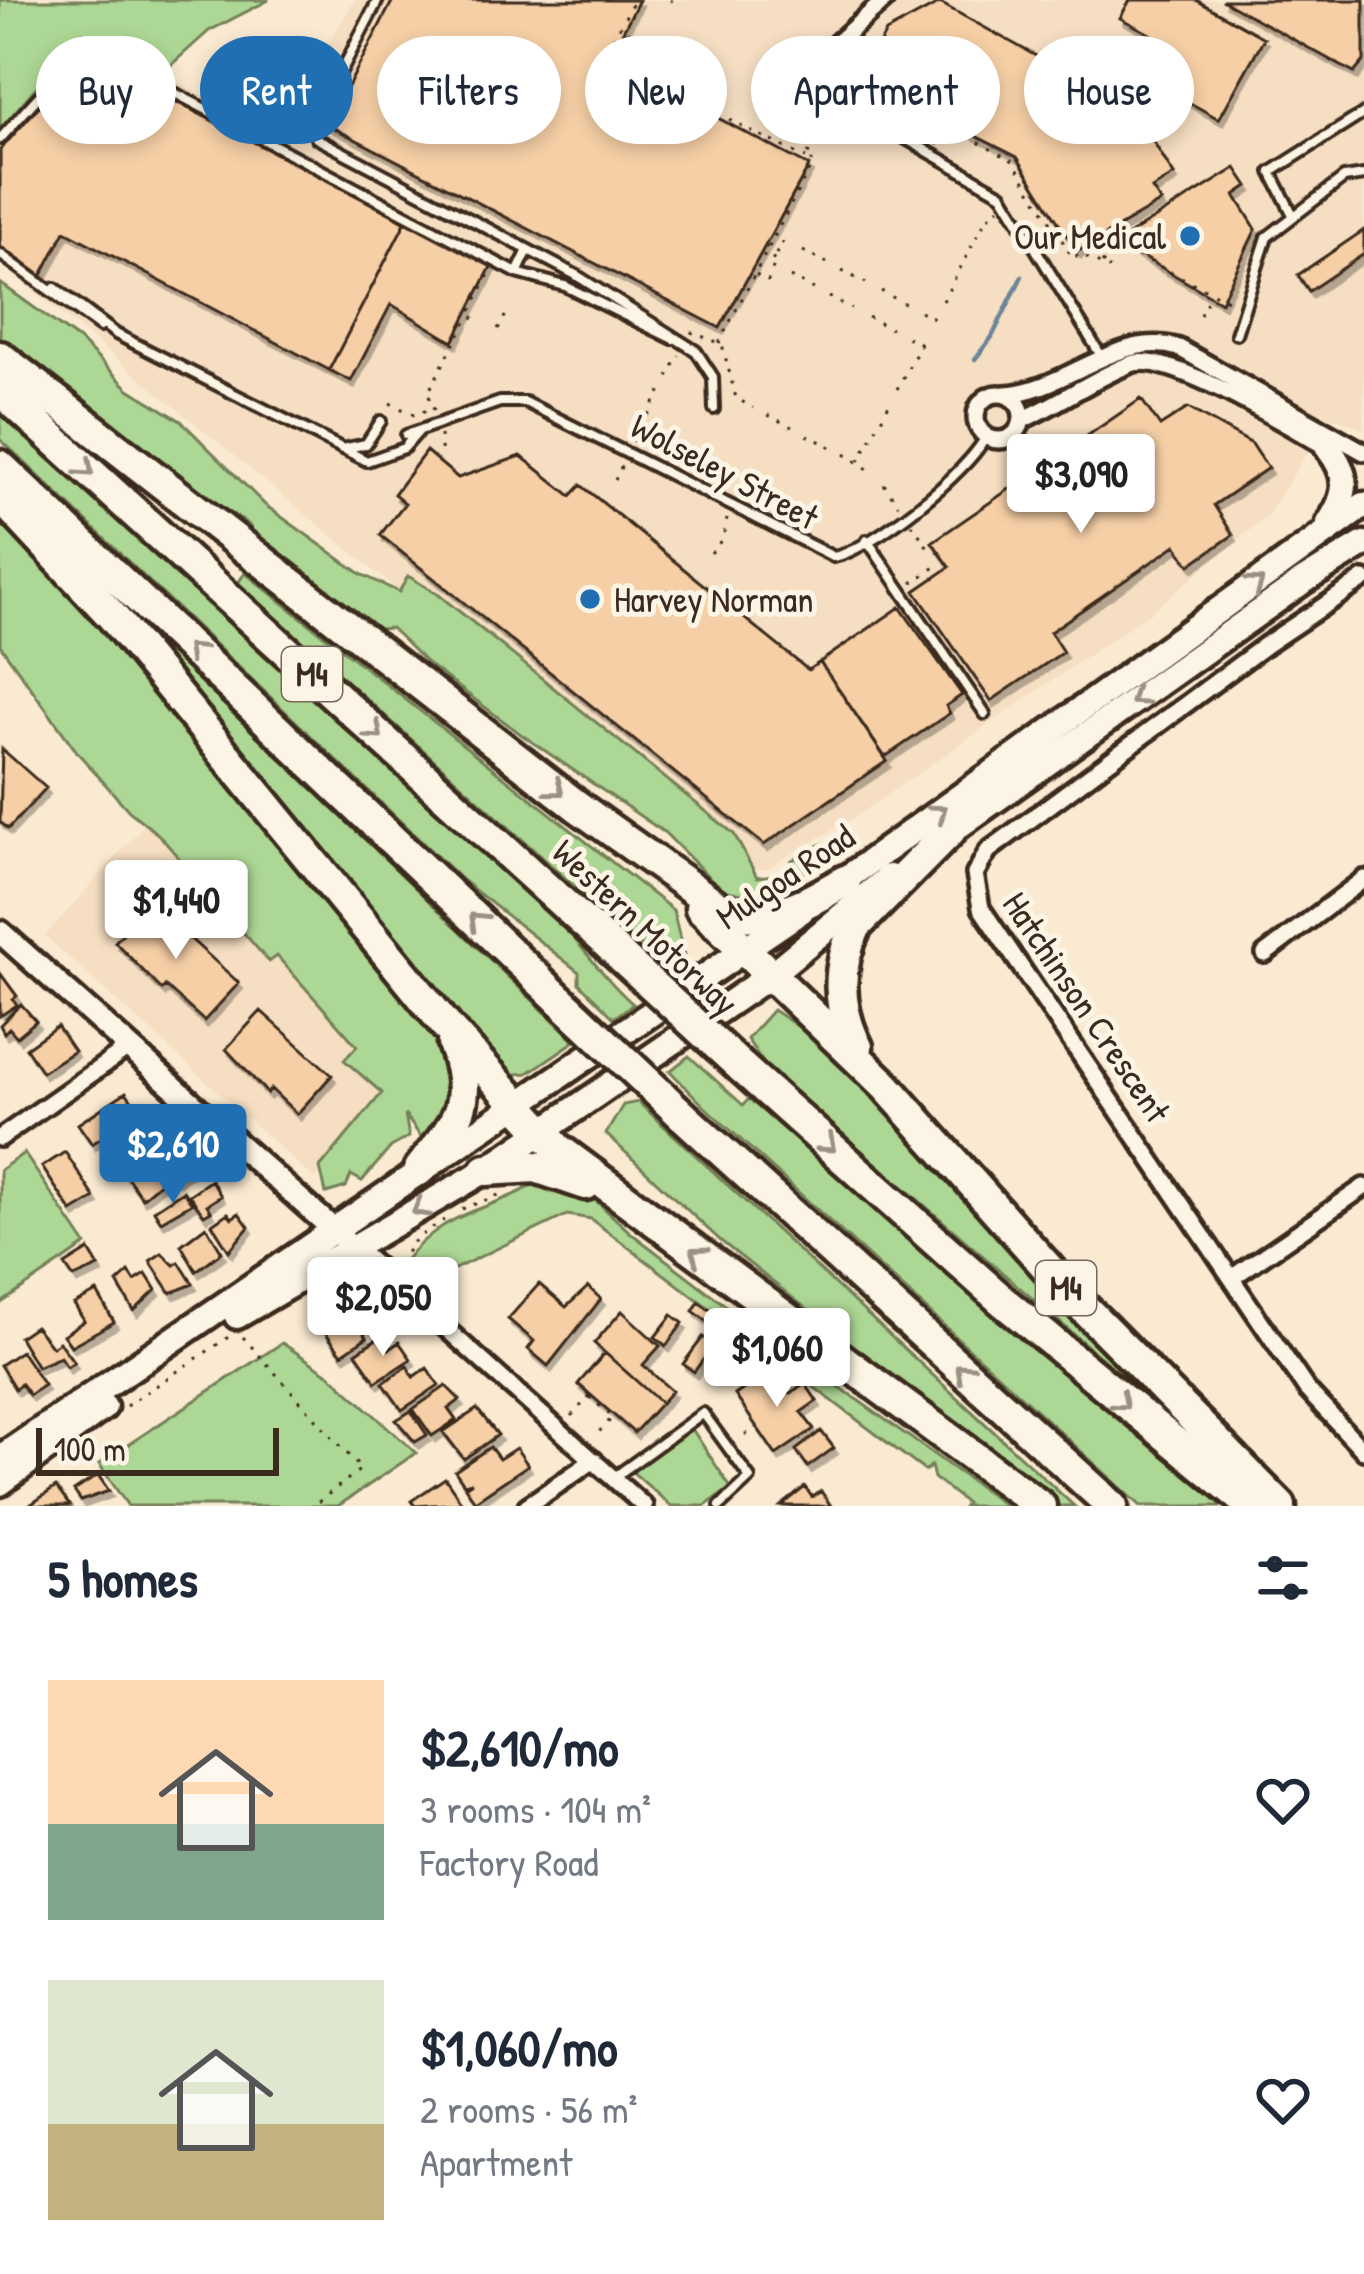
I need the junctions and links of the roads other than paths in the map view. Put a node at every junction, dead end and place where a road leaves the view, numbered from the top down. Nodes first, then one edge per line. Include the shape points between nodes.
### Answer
1 (378, 0) edge
2 (884, 0) edge
3 (844, 36) edge
4 (1364, 113) edge
5 (0, 139) edge
6 (919, 144) edge
7 (1364, 175) edge
8 (1292, 213) junction
9 (528, 250) junction
10 (0, 254) edge
11 (517, 272) junction
12 (55, 288) dead end
13 (116, 334) junction
14 (1236, 334) dead end
15 (673, 339) junction
16 (0, 357) edge
17 (1104, 360) junction
18 (0, 390) edge
19 (1005, 394) junction
20 (714, 409) dead end
21 (1022, 420) junction
22 (381, 421) dead end
23 (419, 430) junction
24 (406, 435) dead end
25 (986, 436) junction
26 (1328, 448) joint
27 (341, 449) junction
28 (1364, 452) edge
29 (0, 466) edge
30 (0, 496) edge
31 (1364, 505) edge
32 (867, 540) junction
33 (1317, 540) junction
34 (1364, 544) edge
35 (1364, 580) edge
36 (985, 714) dead end
37 (950, 831) junction
38 (638, 852) junction
39 (1364, 879) edge
40 (844, 881) junction
41 (0, 932) edge
42 (745, 949) junction
43 (1265, 954) dead end
44 (769, 976) junction
45 (448, 1028) junction
46 (128, 1048) junction
47 (886, 1086) junction
48 (518, 1105) junction
49 (542, 1132) junction
50 (0, 1138) edge
51 (419, 1170) junction
52 (486, 1170) junction
53 (1364, 1187) edge
54 (649, 1218) junction
55 (334, 1231) junction
56 (355, 1247) junction
57 (1233, 1276) junction
58 (1364, 1451) edge
59 (0, 1458) edge
60 (594, 1460) junction
61 (613, 1478) junction
62 (0, 1483) edge
63 (526, 1506) edge
64 (644, 1506) edge
65 (720, 1506) edge
66 (1040, 1506) edge
67 (1112, 1506) edge
68 (1252, 1506) edge
69 (1280, 1506) edge

1 - 9 lane via 316,121 316,139
2 - 3 street
4 - 8 lane via 1271,172
5 - 11 lane via 38,97 92,61 154,82
6 - 17 lane via 1002,194
7 - 8 lane via 1344,178
8 - 14 lane via 1267,237
9 - 11 lane
9 - 15 lane
10 - 13 lane via 84,320
11 - 15 lane via 565,286
12 - 13 lane
13 - 27 lane
15 - 20 lane via 705,360
16 -> 38 highway
17 - 19 street via 1031,393
17 - 28 street via 1139,343 1179,348
18 -> 68 highway, Western Motorway / M4, bridge via 740,1067 1022,1318
19 - 21 street
19 - 25 street via 977,409
21 - 25 street via 1008,438
21 - 26 street via 1130,364 1151,362 1199,377
22 - 27 lane via 366,444
23 - 24 lane, Wolseley Street
23 - 27 lane via 404,448 374,460
23 - 32 lane, Wolseley Street via 518,401 821,555 843,555
25 - 32 lane, Wolseley Street via 958,475
26 - 33 main road via 1346,485
67 -> 29 highway, M4, bridge via 682,1114
30 - 45 highway via 112,616
31 - 33 main road, Mulgoa Road
32 - 36 lane
40 -> 33 main road, Mulgoa Road
34 -> 37 main road, Mulgoa Road
35 - 57 street, Hatchinson Crescent via 988,851 976,874 981,908
37 - 44 main road, Mulgoa Road
37 - 47 highway, M4 via 846,946 844,1014 854,1044
38 - 40 highway via 738,915 783,913
38 - 42 highway
39 - 43 street
40 - 42 main road, Mulgoa Road
41 - 46 street
42 - 44 highway
42 - 48 main road, Mulgoa Road
44 - 47 highway, M4
44 - 49 main road, Mulgoa Road
45 - 48 highway
45 - 51 highway via 465,1076 464,1104
46 - 50 street
46 - 55 street
47 - 69 highway, M4 via 1078,1302
48 - 49 highway
48 - 51 main road, Mulgoa Road
49 - 52 main road, Mulgoa Road
49 - 54 highway
51 - 55 main road, Mulgoa Road
52 - 54 highway via 556,1171
52 -> 56 main road, Mulgoa Road
53 - 57 street
66 -> 54 highway
55 - 56 street
55 - 59 main road, Mulgoa Road
56 - 60 street
56 - 62 main road, Mulgoa Road via 243,1311
57 - 58 street, Hatchinson Crescent via 1306,1390
60 - 61 street
60 - 63 street
61 - 64 street
61 - 65 lane via 704,1413 750,1478

